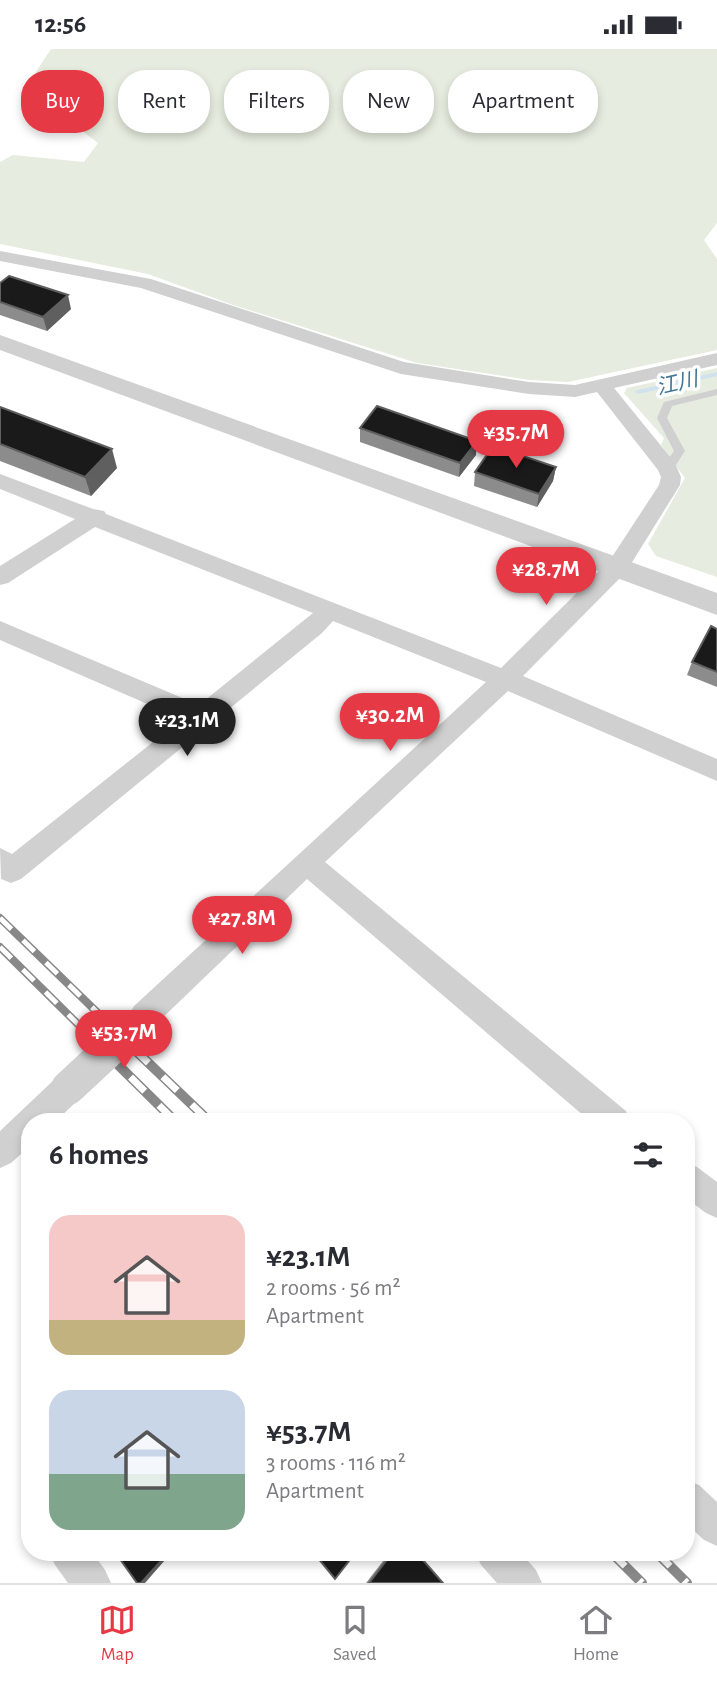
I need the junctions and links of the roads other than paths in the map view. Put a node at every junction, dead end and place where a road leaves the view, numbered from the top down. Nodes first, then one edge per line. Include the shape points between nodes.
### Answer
1 (0, 256) edge
2 (0, 342) edge
3 (717, 359) edge
4 (602, 386) junction
5 (717, 392) edge
6 (668, 468) junction
7 (0, 481) edge
8 (96, 516) junction
9 (618, 566) junction
10 (0, 577) edge
11 (717, 604) edge
12 (329, 610) junction
13 (0, 630) edge
14 (505, 679) junction
15 (202, 717) junction
16 (717, 770) edge
17 (0, 859) edge
18 (306, 862) junction
19 (145, 1016) joint
20 (68, 1088) joint
21 (42, 1113) edge
22 (604, 1113) edge
23 (21, 1132) edge
24 (0, 1152) edge
25 (695, 1185) edge
26 (717, 1202) edge
27 (695, 1506) edge
28 (717, 1527) edge
29 (75, 1561) edge
30 (502, 1561) edge
31 (92, 1583) edge
32 (523, 1583) edge

1 - 4 street via 145,283 401,368 553,391
2 - 9 street
3 - 4 street
4 - 6 street
5 - 6 lane via 668,404 662,418 680,451
6 - 9 street via 669,485
7 - 8 street
8 - 10 street
8 - 12 street
9 - 11 street
9 - 14 street
12 - 14 street
12 - 15 street
13 - 15 street
14 - 16 street
14 - 18 street
15 - 17 street via 11,871
18 - 19 street
18 - 22 street
19 - 20 street, bridge
20 - 21 street
23 - 24 street
25 - 26 street
27 - 28 street
29 - 31 street
30 - 32 street

